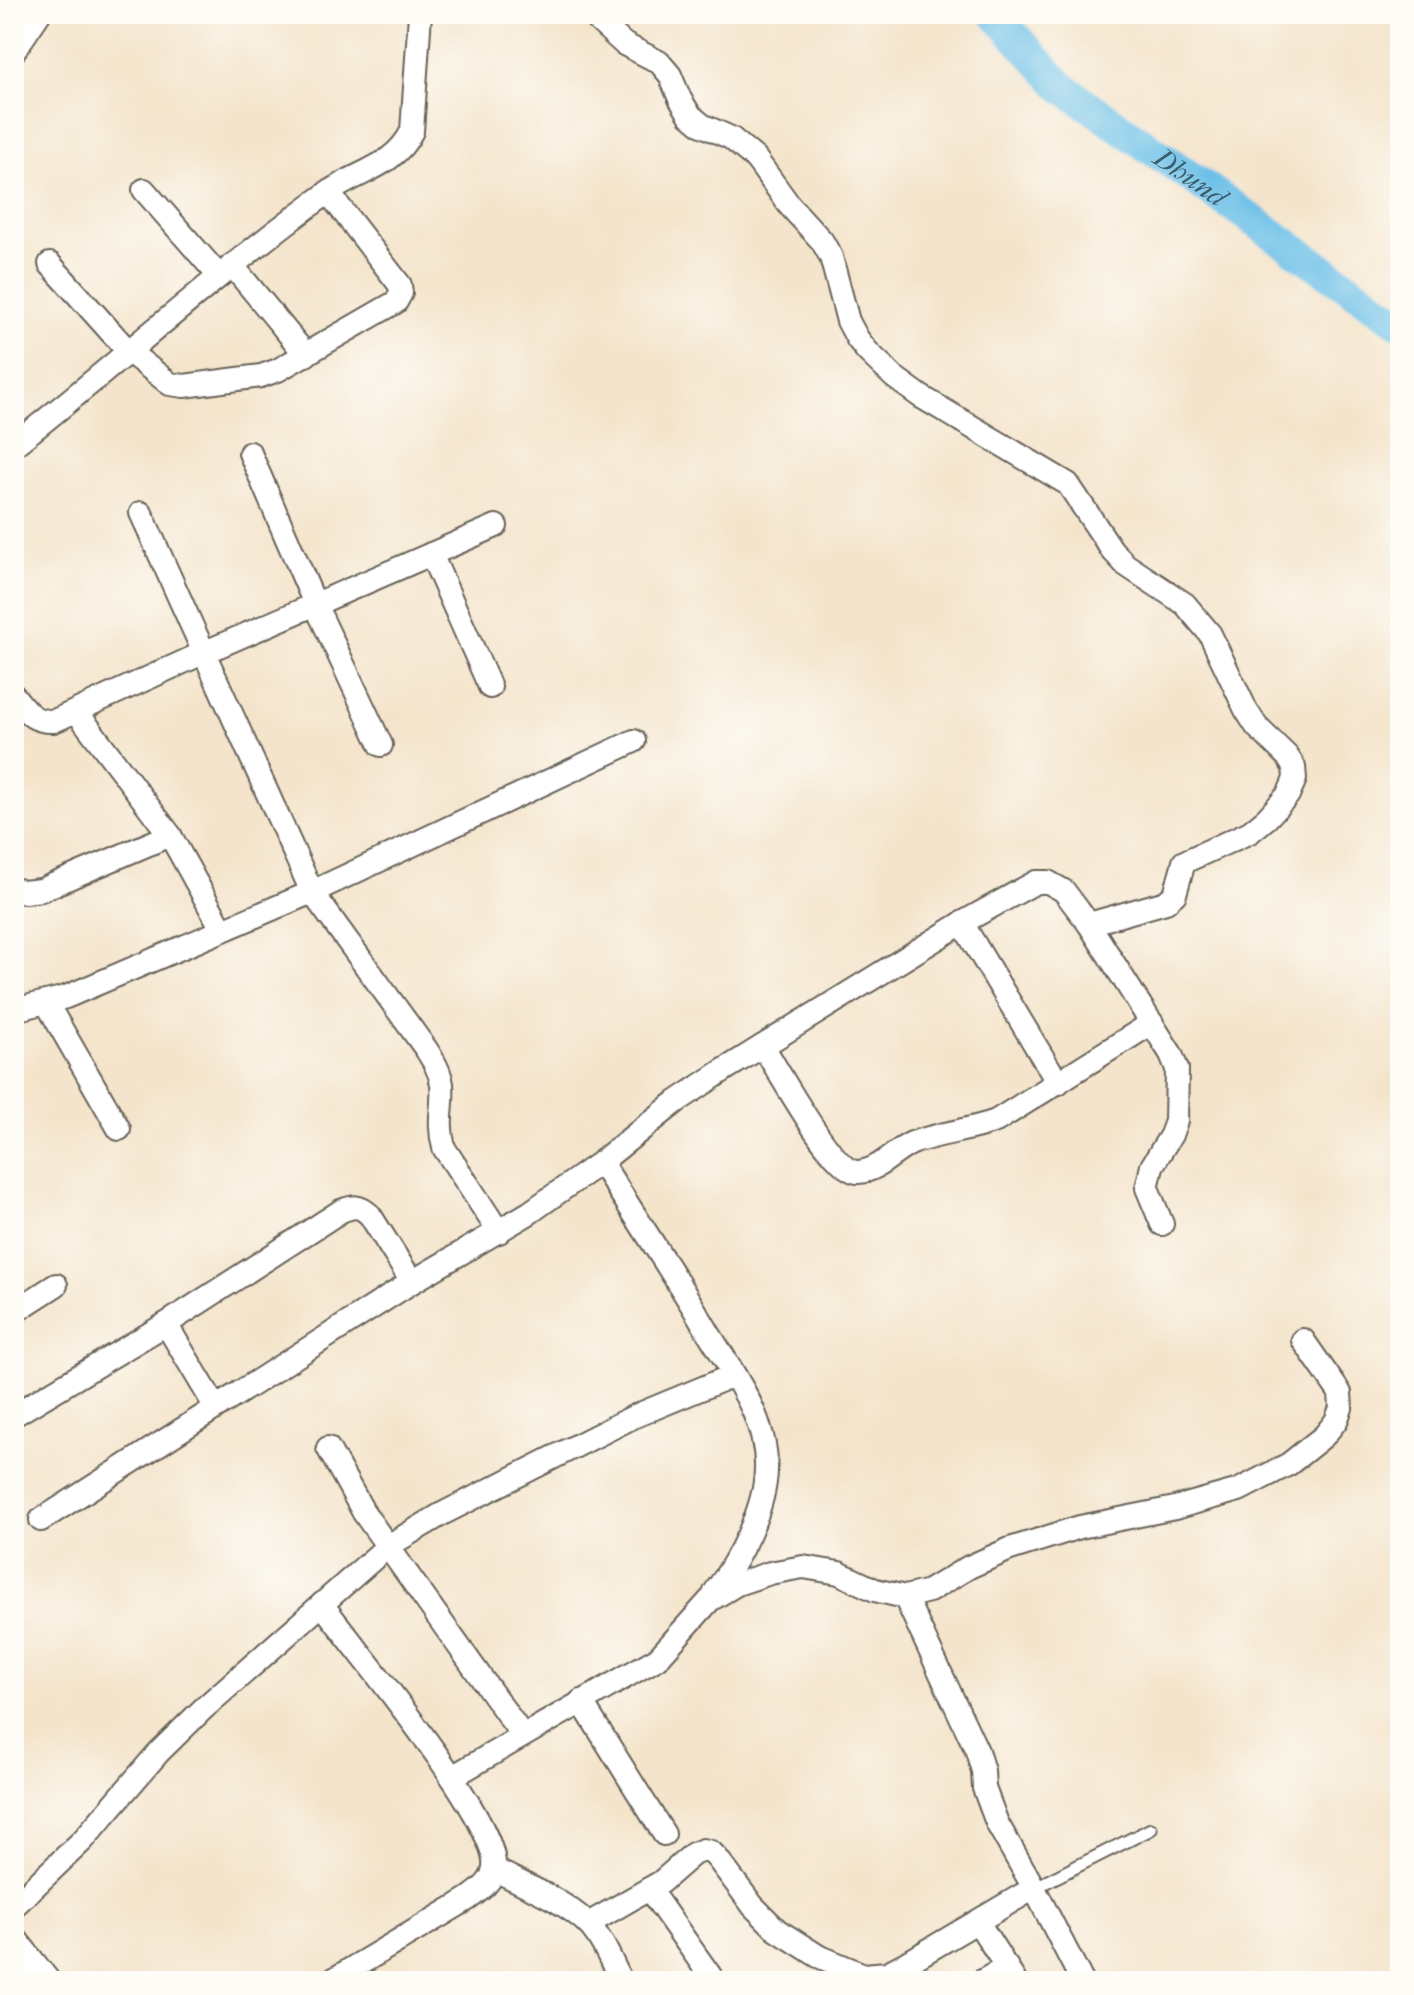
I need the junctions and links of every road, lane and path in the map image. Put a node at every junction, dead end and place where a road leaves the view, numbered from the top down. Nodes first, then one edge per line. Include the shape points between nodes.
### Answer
1 (39, 14) edge
2 (420, 14) edge
3 (591, 14) edge
4 (14, 51) edge
5 (144, 190) dead end
6 (328, 192) junction
7 (50, 264) dead end
8 (225, 271) junction
9 (128, 351) junction
10 (306, 355) junction
11 (18, 433) edge
12 (250, 453) dead end
13 (141, 513) dead end
14 (496, 526) dead end
15 (431, 554) junction
16 (315, 604) junction
17 (203, 653) junction
18 (490, 687) dead end
19 (14, 696) edge
20 (77, 712) junction
21 (634, 741) dead end
22 (381, 745) dead end
23 (170, 835) junction
24 (14, 889) edge
25 (312, 892) junction
26 (962, 923) junction
27 (1089, 924) junction
28 (222, 929) junction
29 (46, 1002) junction
30 (14, 1010) edge
31 (1152, 1023) junction
32 (763, 1046) junction
33 (1058, 1083) junction
34 (119, 1129) dead end
35 (601, 1162) junction
36 (1162, 1224) dead end
37 (499, 1232) junction
38 (412, 1282) junction
39 (56, 1285) dead end
40 (14, 1312) edge
41 (166, 1324) junction
42 (1303, 1340) dead end
43 (734, 1375) junction
44 (215, 1406) junction
45 (14, 1415) edge
46 (328, 1448) dead end
47 (41, 1520) dead end
48 (388, 1546) junction
49 (905, 1597) junction
50 (710, 1600) junction
51 (322, 1604) junction
52 (581, 1701) junction
53 (522, 1735) junction
54 (452, 1777) junction
55 (1151, 1829) dead end
56 (664, 1834) dead end
57 (494, 1869) junction
58 (1034, 1888) junction
59 (649, 1889) junction
60 (14, 1906) edge
61 (978, 1922) junction
62 (588, 1924) junction
63 (14, 1943) edge
64 (903, 1974) edge
65 (1011, 1974) edge
66 (44, 1981) edge
67 (331, 1981) edge
68 (621, 1981) edge
69 (714, 1981) edge
70 (982, 1981) edge
71 (1082, 1981) edge

1 - 4 street
2 - 6 street via 412,131 405,145 393,158
3 - 27 street via 624,44 659,62 690,115 756,159 822,241 848,321 867,351 920,396 1068,484 1119,557 1185,604 1210,634 1257,727 1294,767 1288,795 1267,818 1250,832 1184,862 1175,894 1166,902
5 - 8 street
6 - 8 street
6 - 10 street via 401,293 396,302
7 - 9 street
8 - 9 street
8 - 10 street
9 - 10 street via 160,379 184,386 261,376
9 - 11 street
12 - 16 street
13 - 17 street
14 - 15 street
15 - 16 street
15 - 18 street
16 - 17 street
16 - 22 street
17 - 20 street
17 - 25 street
19 - 20 street via 41,721
20 - 23 street
21 - 25 street
23 - 24 street via 41,890
23 - 28 street
25 - 28 street
25 - 37 street via 438,1068 444,1148
26 - 27 street via 1026,885 1048,882 1064,891
26 - 32 street
26 - 33 street
27 - 31 street
28 - 29 street
29 - 30 street
29 - 34 street
31 - 33 street
31 - 36 street via 1177,1069 1176,1121 1148,1178 1150,1199
32 - 33 street via 826,1148 855,1172 871,1169 911,1144 996,1121
32 - 35 street via 676,1102
35 - 37 street
35 - 43 street
37 - 38 street
38 - 41 street via 370,1215 353,1206
38 - 44 street
39 - 40 street
41 - 44 street
41 - 45 street
42 - 49 street via 1340,1393 1341,1408 1324,1436 1289,1464 1239,1490 1010,1549 929,1591
43 - 48 street via 635,1416
43 - 50 street via 761,1430 766,1469 761,1506
44 - 47 street
46 - 48 street
48 - 51 street
48 - 53 street
49 - 50 street via 839,1573 803,1567 737,1584
49 - 58 street via 977,1751 997,1823
50 - 52 street via 658,1658
51 - 54 street
51 - 60 street via 158,1753 83,1840
52 - 53 street
52 - 56 street
53 - 54 street
54 - 57 street via 486,1832
55 - 58 lane
57 - 62 street via 561,1902
57 - 67 street via 487,1884 468,1899
58 - 61 street
58 - 71 street
59 - 62 street
59 - 64 street via 693,1854 711,1852 753,1906 798,1944 864,1975
59 - 69 street
61 - 64 street
61 - 65 street
62 - 68 street
63 - 66 street
65 - 70 street

